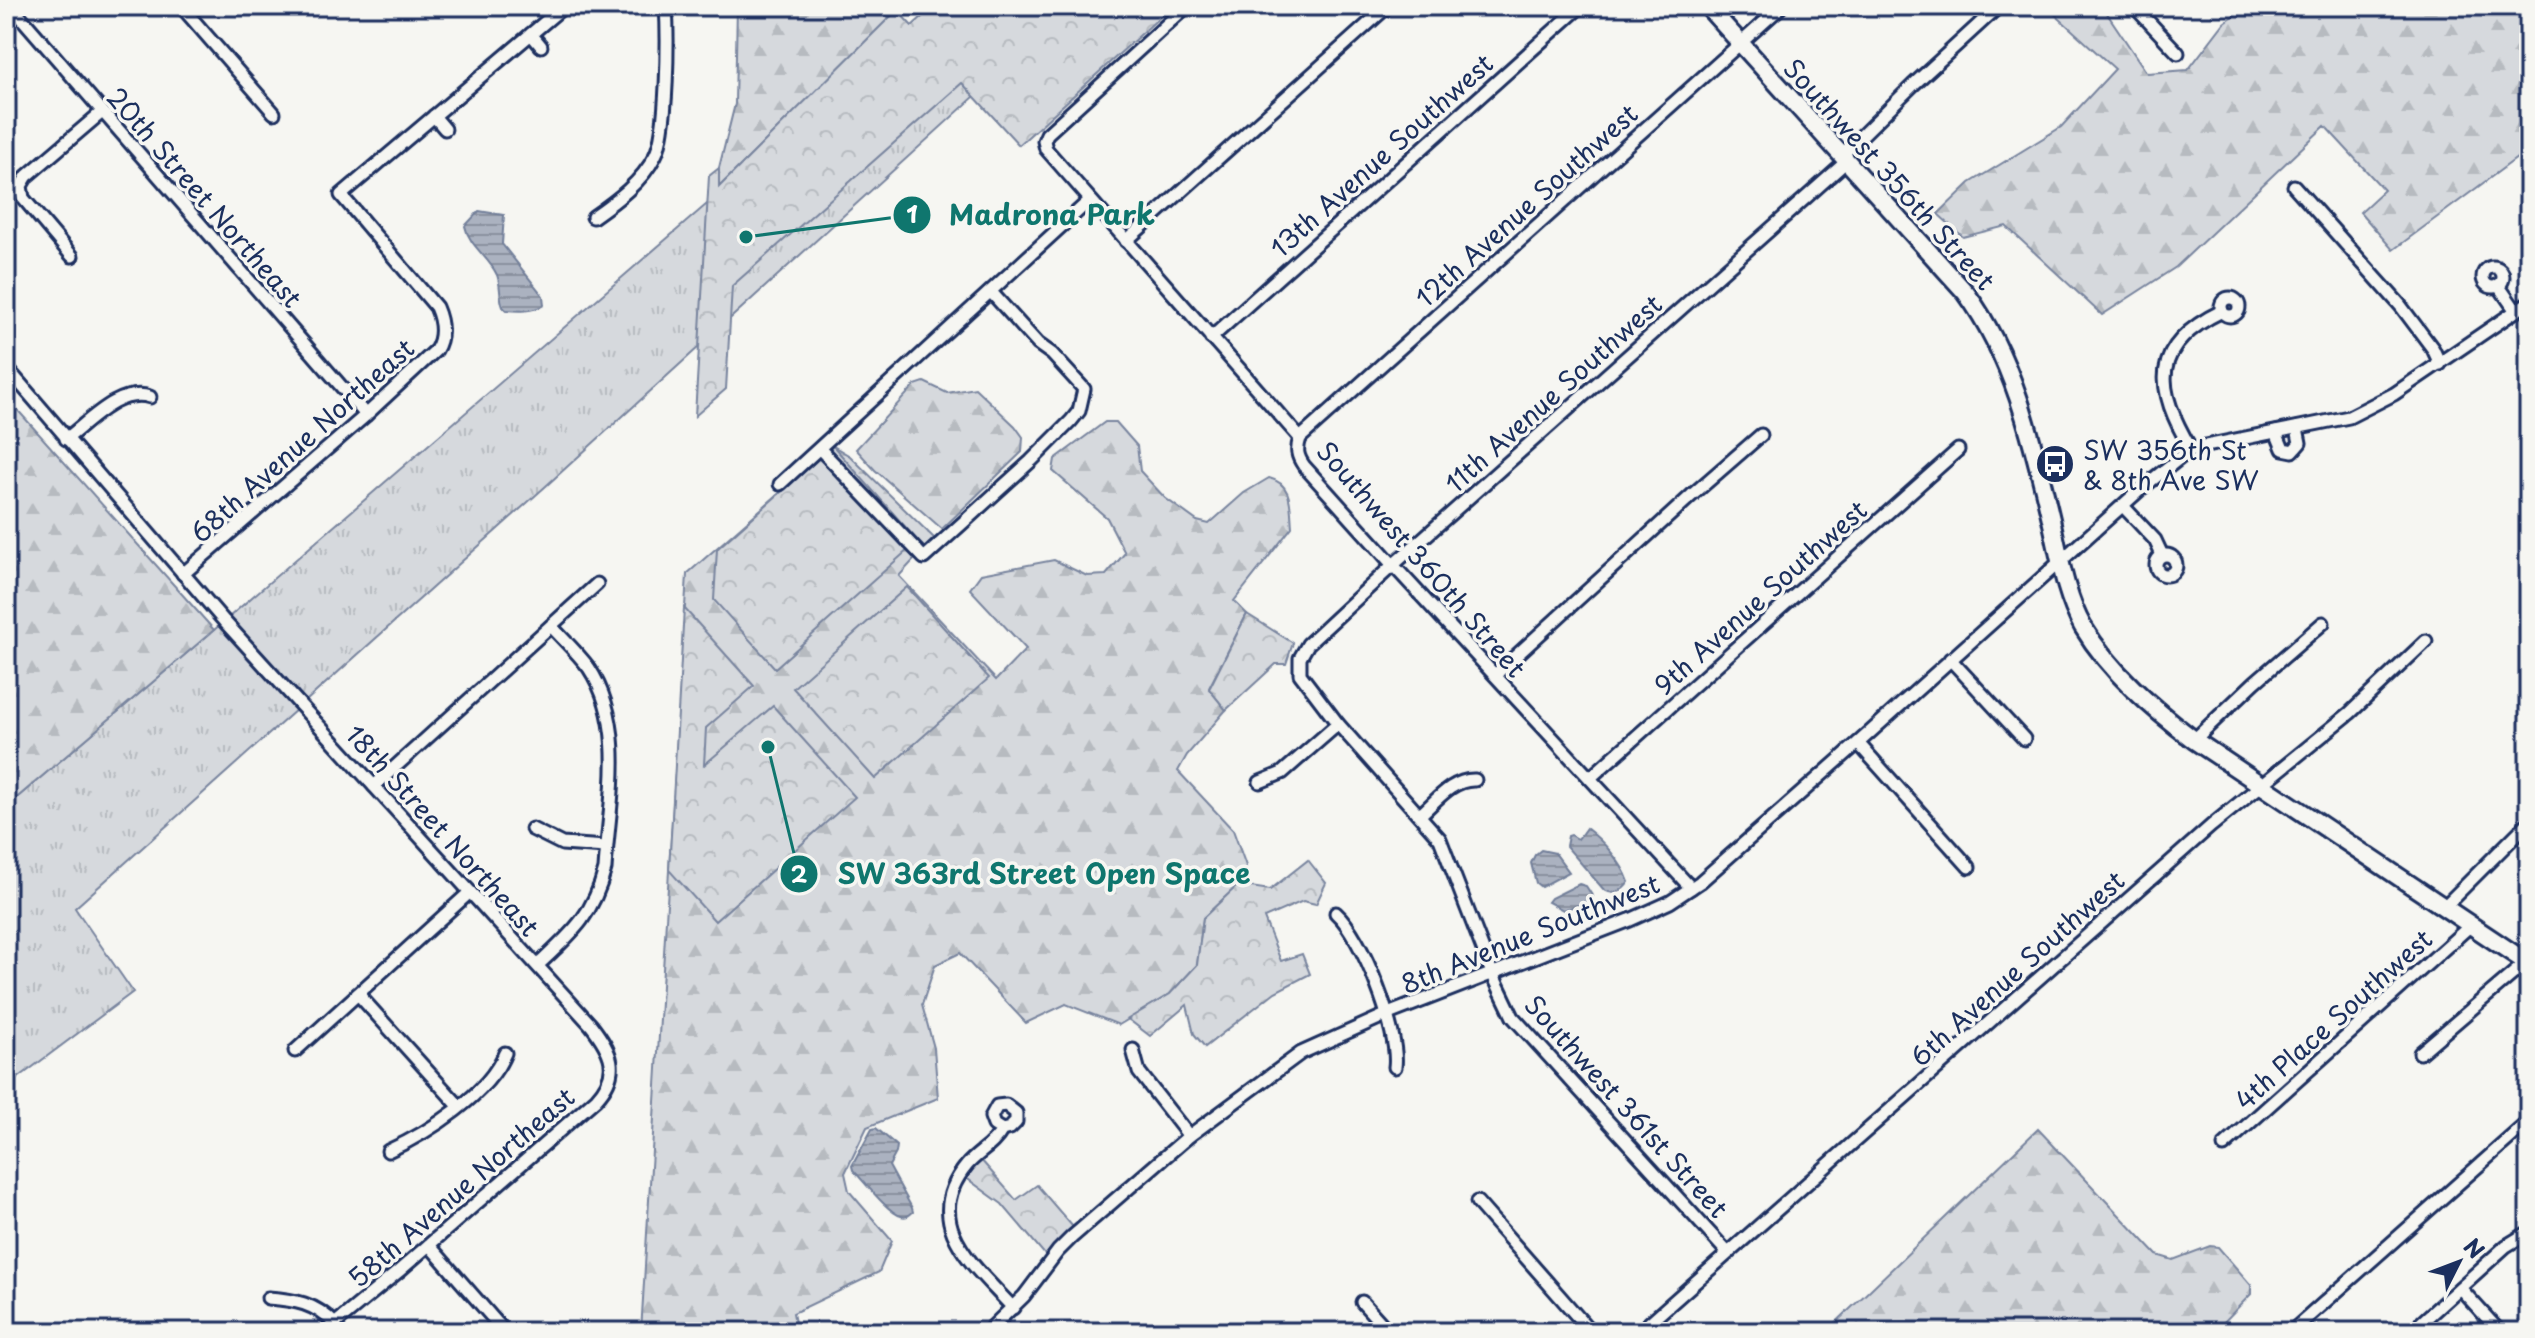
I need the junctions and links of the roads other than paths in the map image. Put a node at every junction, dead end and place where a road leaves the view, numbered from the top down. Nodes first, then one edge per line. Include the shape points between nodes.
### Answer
1 (181, 6) edge
2 (564, 6) edge
3 (666, 6) edge
4 (1187, 6) edge
5 (1388, 6) edge
6 (1581, 6) edge
7 (1707, 6) edge
8 (1782, 6) edge
9 (1999, 6) edge
10 (2139, 8) edge
11 (11, 9) edge
12 (531, 34) junction
13 (1740, 42) junction
14 (541, 46) dead end
15 (2178, 53) dead end
16 (102, 112) junction
17 (274, 113) dead end
18 (434, 116) junction
19 (445, 129) dead end
20 (1845, 158) junction
21 (2294, 186) dead end
22 (1090, 200) junction
23 (593, 217) dead end
24 (1126, 241) junction
25 (72, 256) dead end
26 (2498, 285) dead end
27 (991, 292) junction
28 (2529, 302) edge
29 (2222, 311) dead end
30 (2516, 311) junction
31 (1211, 338) junction
32 (2440, 364) junction
33 (6, 367) edge
34 (150, 397) dead end
35 (366, 415) junction
36 (2297, 428) junction
37 (2276, 432) junction
38 (1761, 435) dead end
39 (1300, 438) junction
40 (66, 439) junction
41 (820, 449) junction
42 (2191, 449) junction
43 (1958, 450) dead end
44 (780, 484) dead end
45 (2123, 506) junction
46 (2162, 555) dead end
47 (2060, 562) junction
48 (1393, 565) junction
49 (183, 574) junction
50 (597, 584) dead end
51 (2323, 623) dead end
52 (551, 626) junction
53 (2426, 641) dead end
54 (1950, 659) junction
55 (1299, 666) joint
56 (1495, 675) junction
57 (1338, 724) junction
58 (2024, 739) dead end
59 (2194, 740) junction
60 (1858, 743) junction
61 (1590, 778) junction
62 (1475, 780) dead end
63 (1260, 782) dead end
64 (2261, 784) junction
65 (374, 786) junction
66 (1420, 815) junction
67 (2529, 822) edge
68 (532, 829) dead end
69 (606, 847) junction
70 (1969, 867) dead end
71 (1691, 888) junction
72 (470, 892) junction
73 (2445, 906) junction
74 (1336, 913) dead end
75 (2472, 924) junction
76 (2528, 962) edge
77 (538, 965) junction
78 (1492, 973) junction
79 (358, 994) junction
80 (1388, 1014) junction
81 (1133, 1050) dead end
82 (295, 1051) dead end
83 (505, 1053) dead end
84 (2420, 1053) dead end
85 (612, 1066) joint
86 (1395, 1067) dead end
87 (459, 1106) junction
88 (2529, 1121) edge
89 (1002, 1130) dead end
90 (1189, 1136) junction
91 (2224, 1146) dead end
92 (388, 1151) dead end
93 (1477, 1202) dead end
94 (2529, 1232) edge
95 (429, 1245) junction
96 (1727, 1252) junction
97 (2460, 1288) junction
98 (268, 1298) dead end
99 (1362, 1302) dead end
100 (1013, 1308) junction
101 (330, 1328) edge
102 (501, 1328) edge
103 (487, 1332) edge
104 (987, 1332) edge
105 (1389, 1332) edge
106 (1591, 1332) edge
107 (1639, 1332) edge
108 (2291, 1332) edge
109 (2411, 1332) edge
110 (2500, 1332) edge

1 - 17 street
2 - 12 street
3 - 23 street via 658,151 640,177
4 - 22 street, Southwest 360th Street via 1047,134 1046,149
5 - 24 street
6 - 31 street, 13th Avenue Southwest
7 - 13 main road, Southwest 356th Street
8 - 13 street, 12th Avenue Southwest
9 - 20 street, 11th Avenue Southwest via 1913,85
10 - 15 street
11 - 16 street, 20th Street Northeast
12 - 14 street
12 - 18 street
13 - 20 main road, Southwest 356th Street
13 - 39 street, 12th Avenue Southwest
16 - 25 street via 21,186 23,198
16 - 35 street, 20th Street Northeast
18 - 19 street
18 - 35 street, 68th Avenue Northeast via 341,195 436,307 441,321 440,344 431,357
20 - 47 main road, Southwest 356th Street via 1966,293 1994,336 2022,410
20 - 48 street, 11th Avenue Southwest
21 - 32 street via 2400,305
22 - 24 street, Southwest 360th Street
22 - 27 street
24 - 31 street, Southwest 360th Street
26 - 30 street
27 - 41 street
27 - 41 street via 1084,389 1079,411 1031,461 924,558
28 - 30 street, 8th Avenue Southwest
29 - 42 street via 2181,341 2165,369 2171,411
30 - 32 street, 8th Avenue Southwest
31 - 39 street, Southwest 360th Street
32 - 36 street, 8th Avenue Southwest via 2349,417
33 - 40 street, 18th Street Northeast
34 - 40 street via 141,394 116,402
35 - 49 street, 68th Avenue Northeast
36 - 37 street, 8th Avenue Southwest
36 - 37 street via 2300,443 2293,451 2283,449
37 - 42 street, 8th Avenue Southwest
38 - 56 street
39 - 48 street, Southwest 360th Street via 1298,457 1304,466
40 - 49 street, 18th Street Northeast
41 - 44 street
42 - 45 street, 8th Avenue Southwest
43 - 61 street, 9th Avenue Southwest
45 - 46 street
45 - 47 street, 8th Avenue Southwest
47 - 54 street, 8th Avenue Southwest
47 - 59 main road, Southwest 356th Street via 2092,640 2151,705
48 - 55 street, 11th Avenue Southwest via 1308,644
48 - 56 street, Southwest 360th Street
49 - 65 street, 18th Street Northeast
50 - 52 street
51 - 59 street
52 - 65 street
52 - 69 street via 587,665 610,719 613,752
53 - 64 street, 6th Avenue Southwest via 2350,713
54 - 58 street
54 - 60 street, 8th Avenue Southwest
55 - 57 street, Southwest 361st Street via 1307,686
56 - 61 street, Southwest 360th Street
57 - 63 street via 1282,773
57 - 66 street, Southwest 361st Street
59 - 64 main road, Southwest 356th Street
60 - 70 street
60 - 71 street, 8th Avenue Southwest
61 - 71 street, Southwest 360th Street
62 - 66 street via 1455,784
64 - 73 main road, Southwest 356th Street
64 - 96 street, 6th Avenue Southwest
65 - 72 street, 18th Street Northeast
66 - 78 street, Southwest 361st Street via 1446,851
67 - 73 street
68 - 69 street via 562,844
69 - 77 street via 593,905
71 - 78 street, 8th Avenue Southwest via 1630,920
72 - 77 street, 18th Street Northeast
72 - 79 street
73 - 75 main road, Southwest 356th Street
74 - 80 street via 1353,933
75 - 76 main road, Southwest 356th Street
75 - 91 street, 4th Place Southwest
76 - 84 street
77 - 85 street, 18th Street Northeast via 602,1039
78 - 80 street, 8th Avenue Southwest
78 - 96 street, Southwest 361st Street via 1523,1031
79 - 82 street
79 - 87 street
80 - 86 street
80 - 90 street, 8th Avenue Southwest via 1301,1053
81 - 90 street via 1139,1072
83 - 87 street via 492,1077
85 - 95 street, 58th Avenue Northeast via 608,1084 596,1099
87 - 92 street via 440,1123
88 - 108 street
89 - 100 street via 951,1189 947,1215 962,1250
90 - 100 street, 8th Avenue Southwest via 1058,1251
93 - 106 street
94 - 97 street
95 - 101 street, 58th Avenue Northeast
95 - 102 street
96 - 107 street, 6th Avenue Southwest
97 - 109 street
97 - 110 street
98 - 101 street via 312,1305
99 - 105 street
100 - 104 street, 8th Avenue Southwest
102 - 103 street

